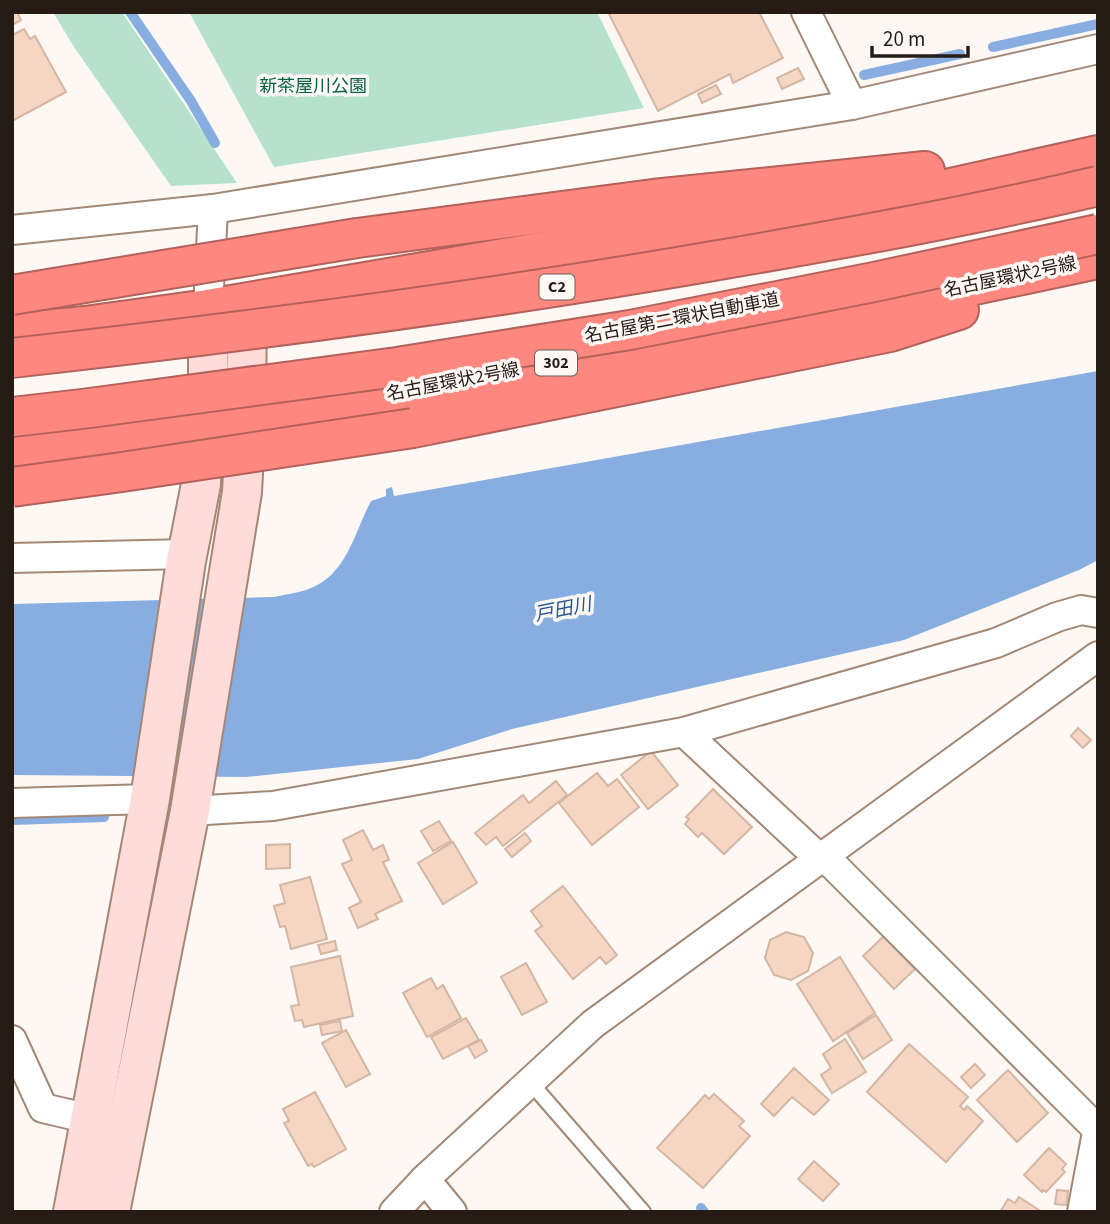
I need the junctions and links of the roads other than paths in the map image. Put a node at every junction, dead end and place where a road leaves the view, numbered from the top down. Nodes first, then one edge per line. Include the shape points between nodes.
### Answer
1 (806, 12) edge
2 (1098, 49) edge
3 (852, 105) junction
4 (1098, 154) edge
5 (1098, 186) edge
6 (213, 209) junction
7 (12, 230) edge
8 (1098, 234) edge
9 (1098, 258) edge
10 (1098, 265) edge
11 (12, 295) edge
12 (247, 303) junction
13 (208, 309) junction
14 (12, 332) edge
15 (12, 358) edge
16 (12, 417) edge
17 (246, 420) junction
18 (202, 426) junction
19 (12, 456) edge
20 (12, 487) edge
21 (187, 557) junction
22 (12, 558) edge
23 (1098, 613) edge
24 (1098, 656) edge
25 (684, 732) junction
26 (150, 799) junction
27 (12, 803) edge
28 (190, 811) junction
29 (822, 857) junction
30 (12, 1040) edge
31 (530, 1082) junction
32 (90, 1119) junction
33 (1097, 1128) edge
34 (425, 1180) junction
35 (73, 1212) edge
36 (110, 1212) edge
37 (394, 1212) edge
38 (452, 1212) edge
39 (643, 1212) edge
40 (1082, 1212) edge

1 - 3 street
2 - 3 street
3 - 6 street
4 - 11 highway, bridge via 653,199 357,238
4 - 12 highway via 888,202 540,252
5 - 15 highway, C2, bridge via 839,240 613,278
6 - 7 street
6 - 13 street
8 - 16 highway, 名古屋第二環状自動車道, bridge via 630,330 397,367
9 - 17 highway, 名古屋環状2号線 / 302 via 904,300
10 - 20 highway, bridge via 890,332 413,428
12 - 13 highway
12 - 17 street
13 - 14 highway
13 - 18 street via 208,386
17 - 18 highway, 名古屋環状2号線 / 302
17 - 28 street via 242,492
18 - 19 highway, 名古屋環状2号線 / 302
18 - 21 street via 201,484
21 - 22 street
21 - 26 street
23 - 25 street via 1081,610 996,643
24 - 29 street
25 - 28 street via 273,806
25 - 29 street
26 - 27 street
26 - 32 street
28 - 36 street
29 - 31 street via 593,1024
29 - 33 street
30 - 32 street via 43,1108
31 - 34 street
31 - 39 lane
32 - 35 street
33 - 40 street
34 - 37 street
34 - 38 street

